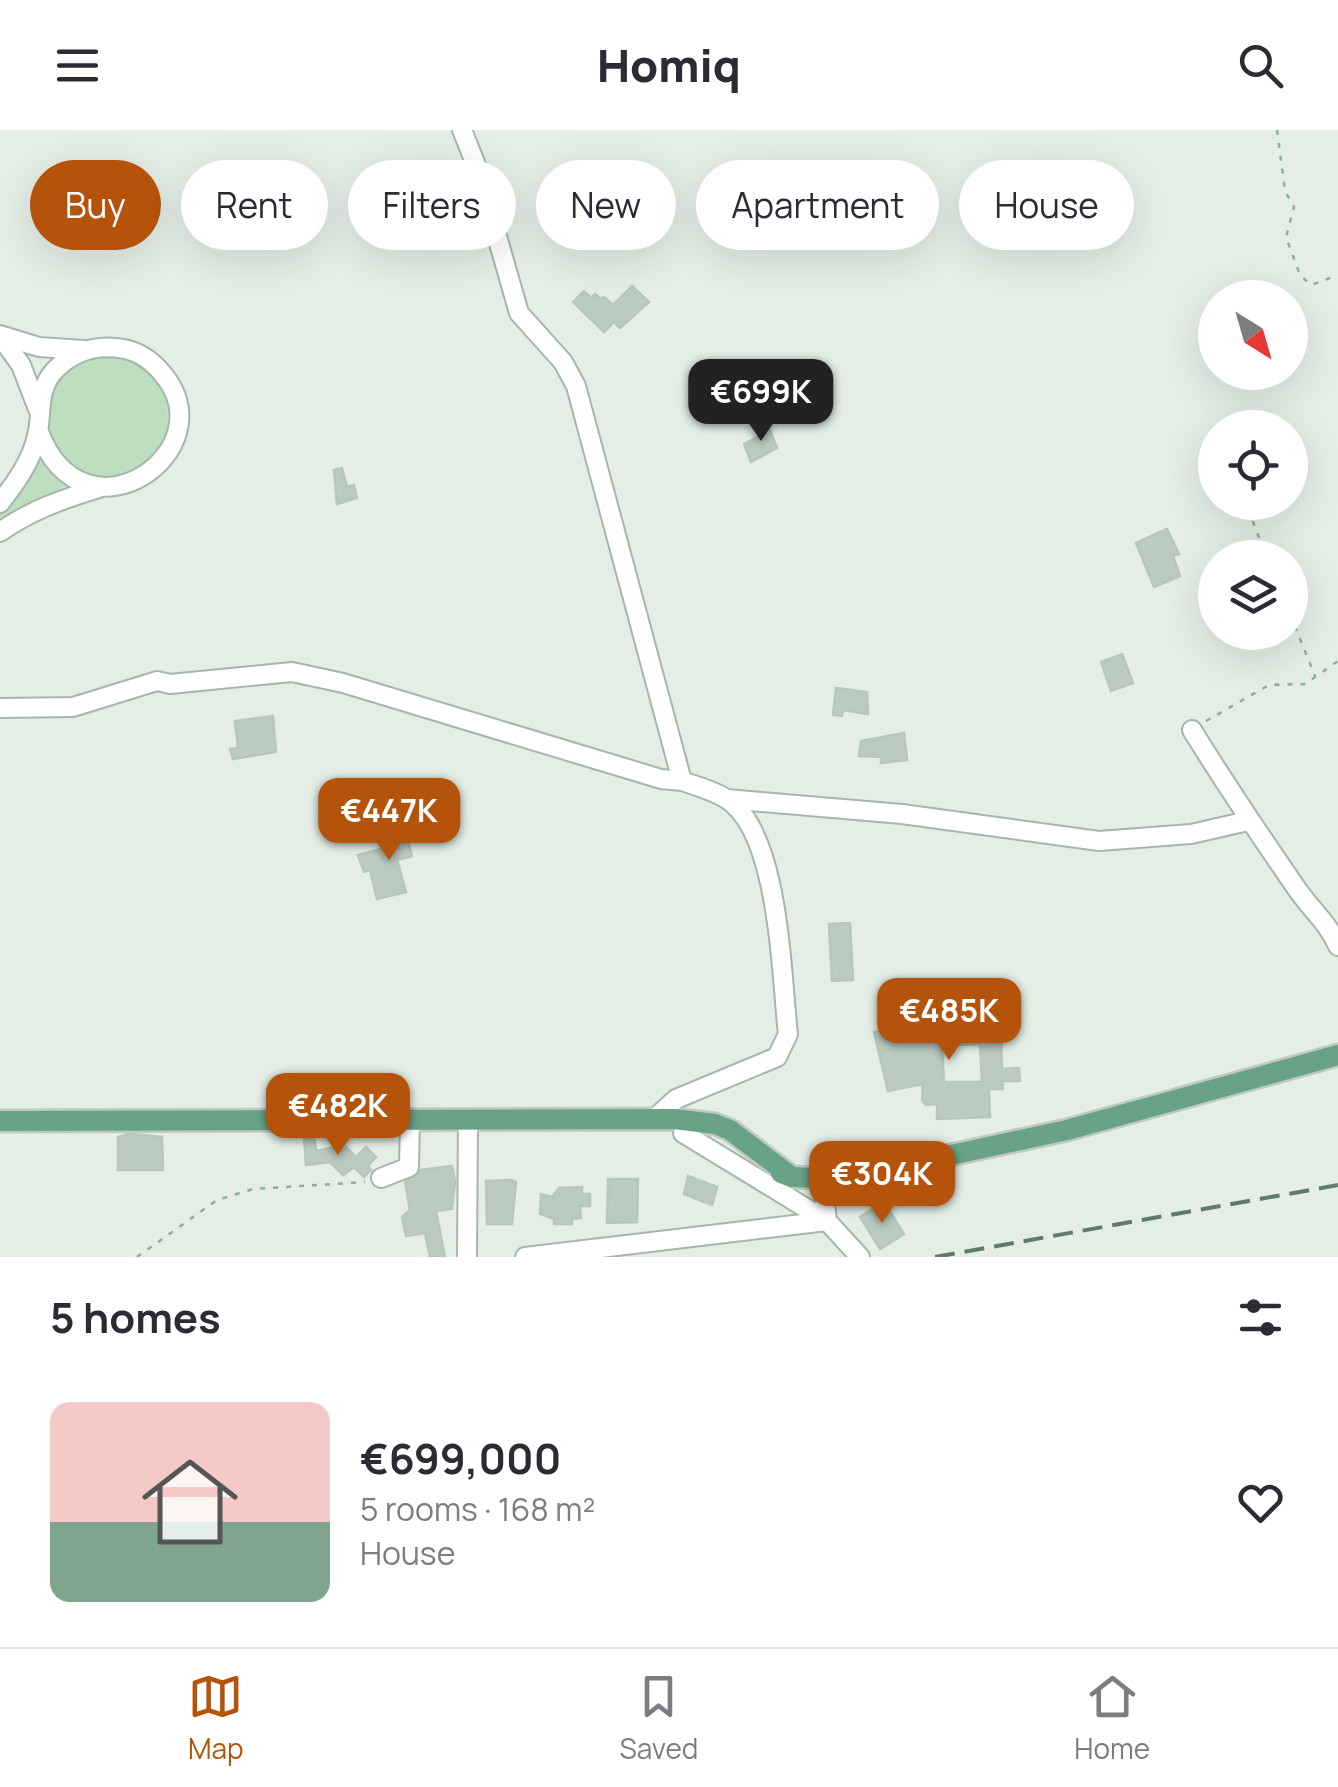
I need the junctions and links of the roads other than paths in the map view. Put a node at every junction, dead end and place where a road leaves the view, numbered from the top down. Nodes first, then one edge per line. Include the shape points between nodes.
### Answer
1 (462, 130) edge
2 (0, 336) edge
3 (84, 350) junction
4 (38, 409) junction
5 (39, 432) junction
6 (103, 488) junction
7 (0, 503) edge
8 (0, 532) edge
9 (0, 708) edge
10 (1192, 730) road end
11 (682, 781) junction
12 (727, 798) junction
13 (1248, 821) junction
14 (1338, 946) edge
15 (1338, 1055) edge
16 (0, 1120) edge
17 (410, 1120) junction
18 (468, 1120) junction
19 (670, 1124) junction
20 (381, 1178) road end
21 (822, 1178) junction
22 (826, 1221) junction
23 (467, 1257) edge
24 (525, 1257) edge
25 (860, 1257) edge

1 - 11 street via 519,313 576,386
2 - 3 street
2 - 4 street via 21,365
3 - 4 street via 52,373
3 - 6 street via 132,350 153,362 177,403 178,427 161,463 128,484
4 - 5 street
5 - 6 street via 61,470
5 - 7 street
6 - 8 street via 59,500
9 - 11 street via 73,706 157,681 292,672
10 - 13 street
11 - 12 street
12 - 13 street via 1098,841 1191,834
12 - 19 street via 749,822 770,885 788,1034 776,1057 676,1099
13 - 14 street via 1327,922
15 - 21 main road via 1067,1130
16 - 17 main road
17 - 18 main road
17 - 20 street via 409,1167
18 - 19 main road
18 - 23 street
19 - 21 main road via 715,1134 792,1177
19 - 22 street
21 - 22 street
22 - 24 street
22 - 25 street

